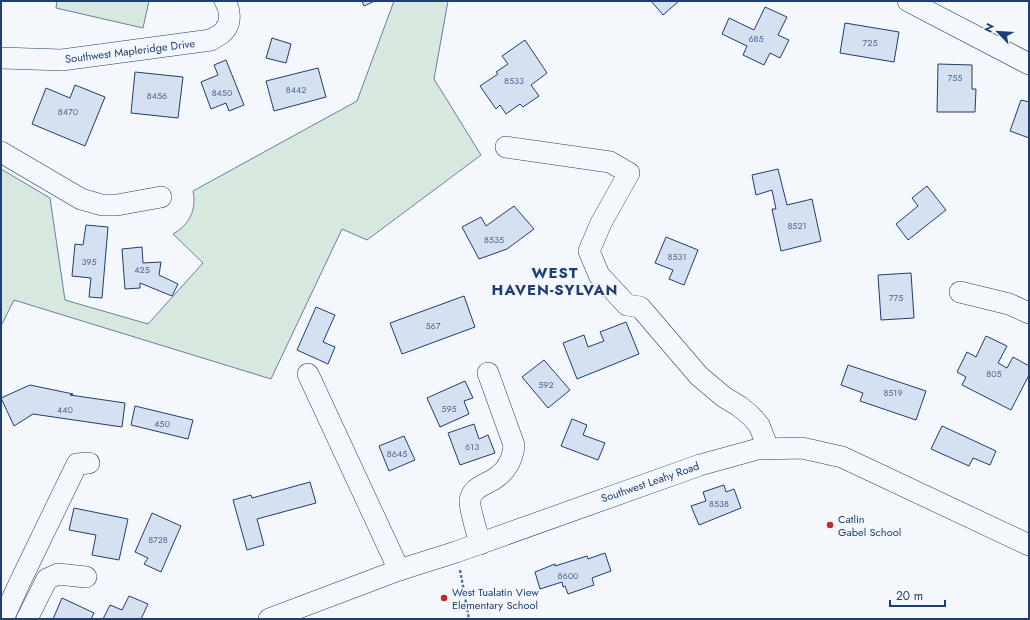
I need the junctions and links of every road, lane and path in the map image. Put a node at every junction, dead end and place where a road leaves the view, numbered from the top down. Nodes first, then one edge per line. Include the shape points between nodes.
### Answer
1 (225, 1) edge
2 (908, 1) edge
3 (1, 58) edge
4 (1029, 64) edge
5 (506, 147) dead end
6 (1, 152) edge
7 (161, 197) dead end
8 (960, 292) dead end
9 (1029, 313) edge
10 (488, 373) dead end
11 (308, 374) dead end
12 (768, 448) junction
13 (89, 463) dead end
14 (480, 544) junction
15 (1029, 545) edge
16 (456, 552) junction
17 (399, 570) junction
18 (86, 577) dead end
19 (3, 619) edge
20 (27, 619) edge
21 (269, 619) edge
22 (469, 619) edge

1 - 3 street, Southwest Mapleridge Drive via 230,18 224,31 211,40 62,60
2 - 4 street
5 - 12 street via 610,162 629,173 601,223 589,251 599,275 627,304 640,307 699,376 750,415 759,425
6 - 7 street via 81,199 102,205 117,205
8 - 9 street via 1009,304
10 - 14 street via 514,446 514,454 504,471 473,492 470,501
11 - 17 street
12 - 14 street, Southwest Leahy Road via 700,465
12 - 15 street, Southwest Leahy Road via 802,448 842,458
13 - 19 street via 77,464
14 - 16 street, Southwest Leahy Road
16 - 17 street, Southwest Leahy Road
16 - 22 path
17 - 21 street, Southwest Leahy Road
18 - 20 street via 58,574 47,579

